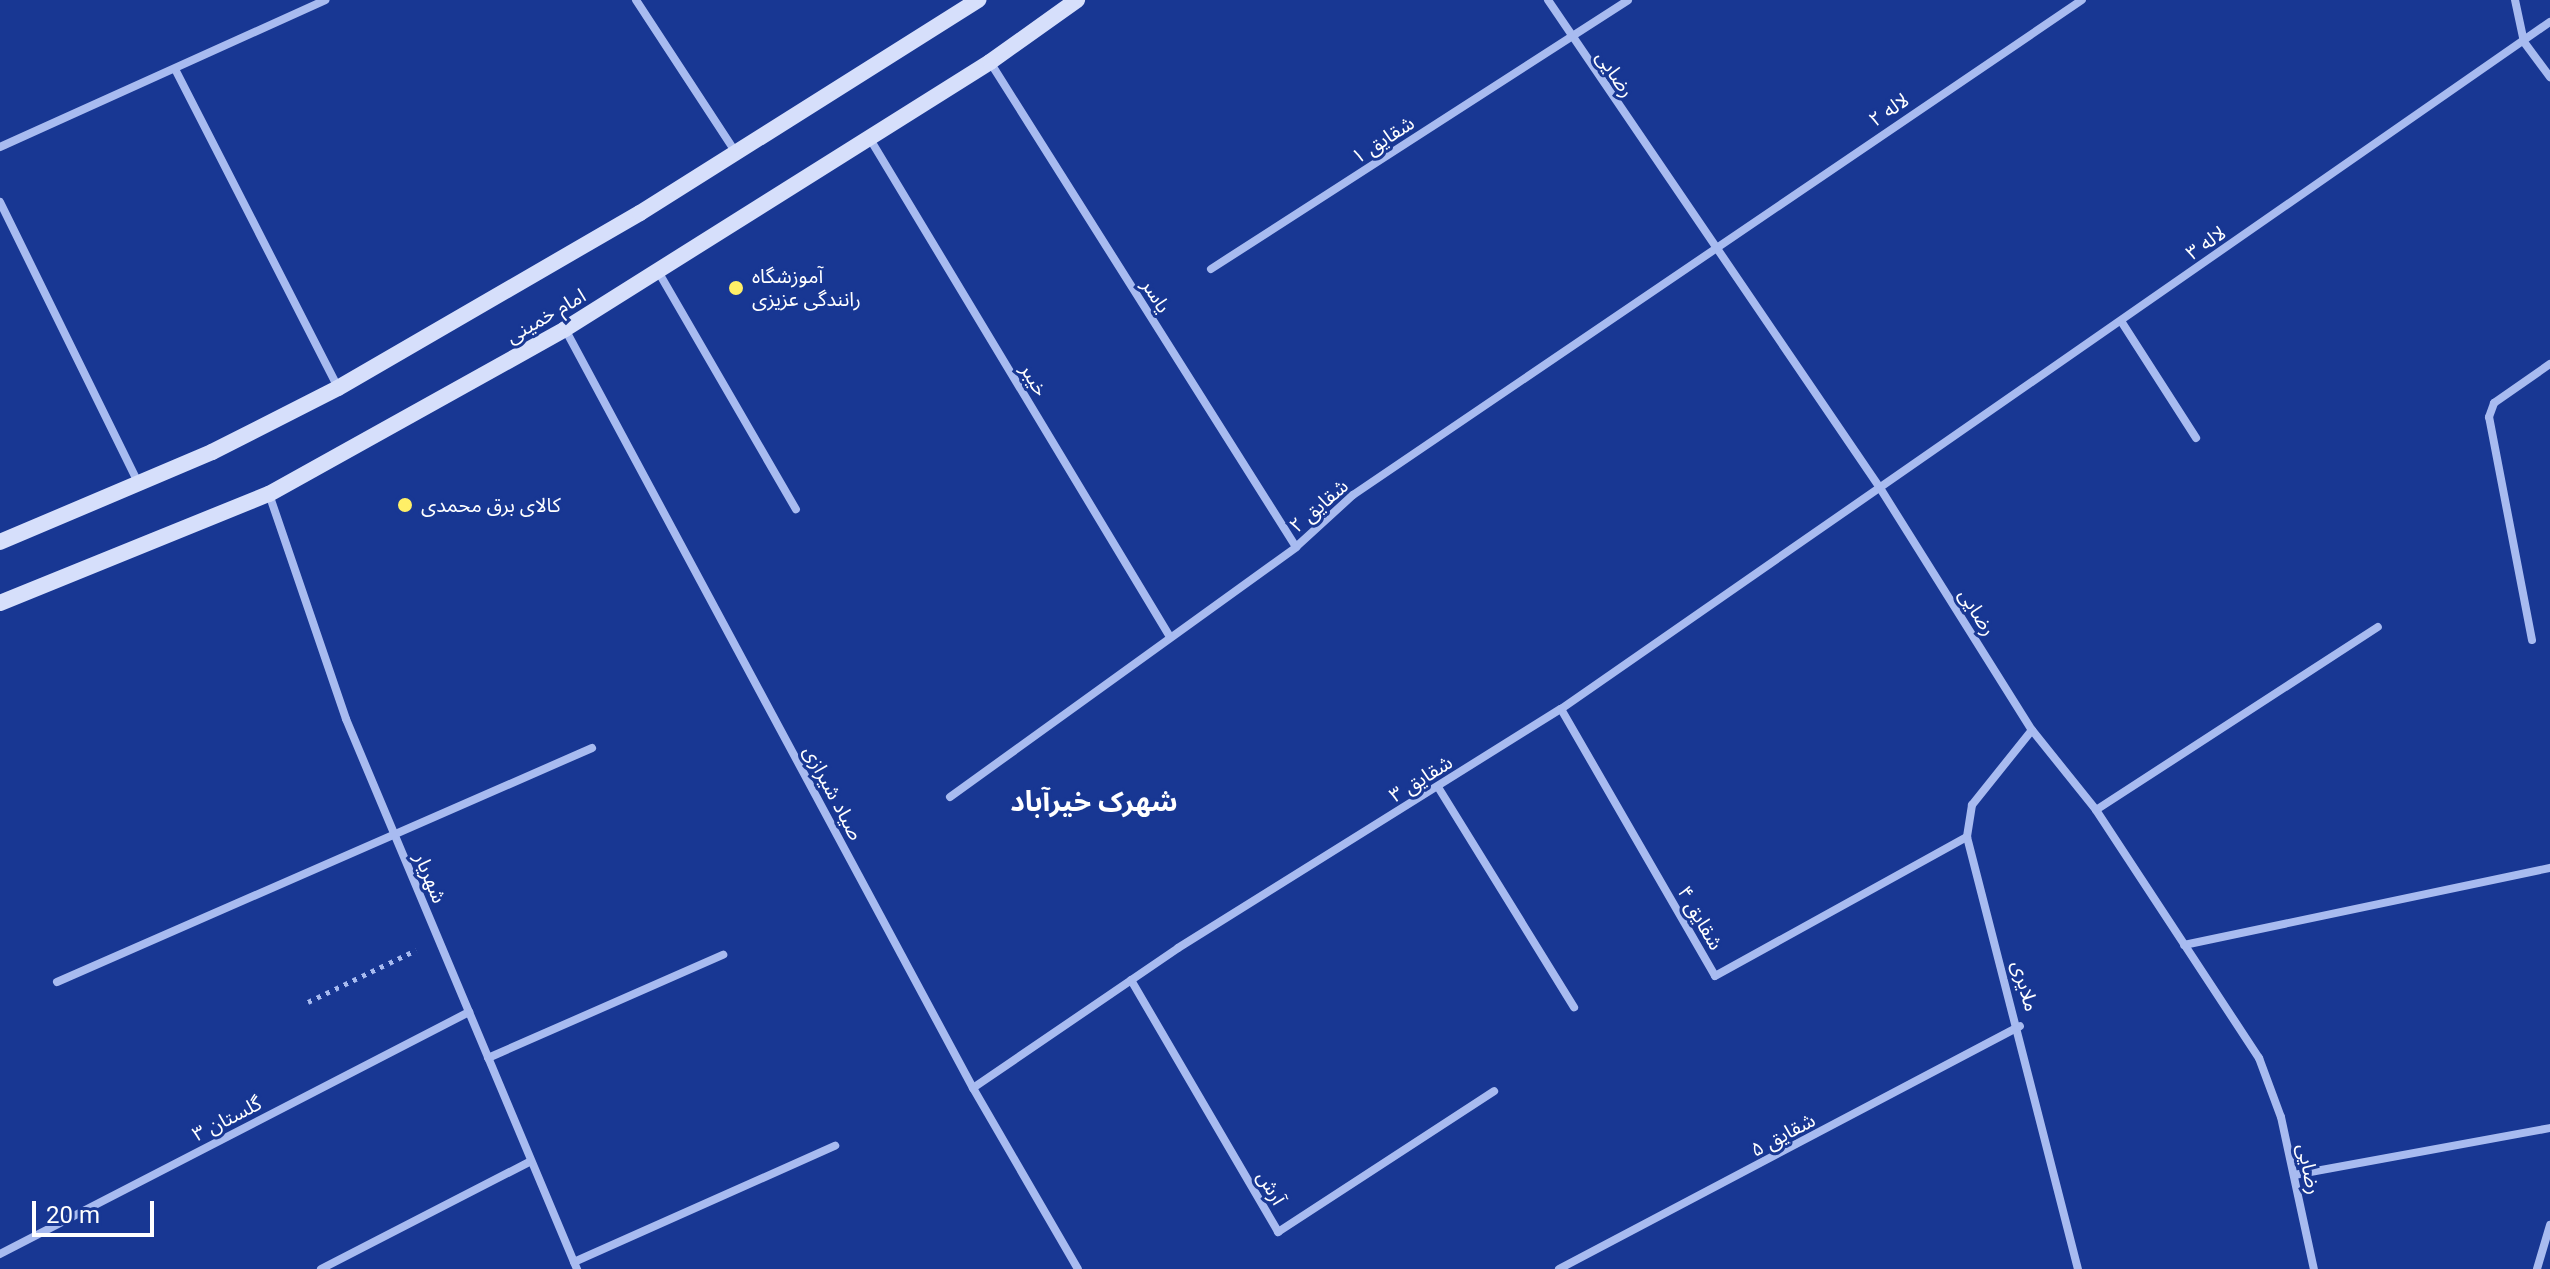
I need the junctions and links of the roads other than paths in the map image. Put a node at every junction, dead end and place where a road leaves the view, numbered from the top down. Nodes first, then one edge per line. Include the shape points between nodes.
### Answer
1 (325, 0) edge
2 (636, 0) edge
3 (978, 0) edge
4 (1077, 0) edge
5 (1548, 0) edge
6 (1628, 0) edge
7 (2082, 0) edge
8 (2515, 0) edge
9 (2550, 22) edge
10 (1572, 39) junction
11 (2524, 42) junction
12 (990, 62) junction
13 (175, 69) junction
14 (2550, 77) edge
15 (870, 139) junction
16 (0, 147) edge
17 (736, 153) junction
18 (0, 202) edge
19 (1716, 250) junction
20 (1211, 269) dead end
21 (659, 273) junction
22 (2121, 321) junction
23 (565, 329) junction
24 (2550, 364) edge
25 (338, 388) junction
26 (2196, 438) dead end
27 (138, 483) junction
28 (1880, 488) junction
29 (269, 494) junction
30 (796, 509) dead end
31 (0, 542) edge
32 (1296, 547) junction
33 (0, 603) edge
34 (2378, 627) dead end
35 (1170, 637) junction
36 (2532, 640) dead end
37 (1561, 709) junction
38 (2032, 730) junction
39 (592, 748) dead end
40 (1438, 787) junction
41 (950, 797) dead end
42 (2096, 810) junction
43 (394, 833) junction
44 (1967, 837) junction
45 (2550, 868) edge
46 (2184, 945) junction
47 (723, 955) dead end
48 (1131, 980) junction
49 (57, 982) dead end
50 (1574, 1007) dead end
51 (469, 1012) junction
52 (2020, 1026) junction
53 (488, 1058) junction
54 (973, 1088) junction
55 (1494, 1091) dead end
56 (2550, 1128) edge
57 (835, 1146) dead end
58 (531, 1161) junction
59 (2294, 1175) junction
60 (2550, 1225) edge
61 (0, 1254) edge
62 (575, 1265) edge
63 (321, 1269) edge
64 (1078, 1269) edge
65 (1559, 1269) edge
66 (2078, 1269) edge
67 (2314, 1269) edge
68 (2537, 1269) edge

1 - 13 street
2 - 17 street
3 - 17 main road, امام خمینی
4 - 12 main road, امام خمینی
5 - 10 street, رضایی
6 - 10 street, شقایق ۱
7 - 19 street, لاله ۲
8 - 11 street
9 - 11 street, لاله ۳
10 - 19 street, رضایی
10 - 20 street, شقایق ۱
11 - 14 street
11 - 22 street, لاله ۳
12 - 15 main road, امام خمینی
12 - 32 street, یاسر
13 - 16 street
13 - 25 street
15 - 21 main road, امام خمینی
15 - 35 street, خیبر
17 - 25 main road, امام خمینی
18 - 27 street
19 - 28 street, رضایی
19 - 32 street, شقایق ۲ via 1353,495
21 - 23 main road, امام خمینی
21 - 30 street
22 - 26 street
22 - 28 street, لاله ۳
23 - 29 main road, امام خمینی
23 - 54 street, صیاد شیرازی
24 - 36 street via 2494,403 2489,417
25 - 27 main road, امام خمینی
27 - 31 main road, امام خمینی
28 - 37 street, شقایق ۳
28 - 38 street, رضایی
29 - 33 main road, امام خمینی
29 - 43 street, شهریار via 346,719
32 - 35 street, شقایق ۲
34 - 42 street
35 - 41 street, شقایق ۲
37 - 40 street, شقایق ۳
37 - 44 street, شقایق ۴ via 1715,976
38 - 42 street, رضایی
38 - 44 street via 1972,805
39 - 43 street
40 - 48 street, شقایق ۳
40 - 50 street
42 - 46 street, رضایی
43 - 49 street
43 - 51 street, شهریار
44 - 52 street, ملایری
45 - 46 street
46 - 59 street, رضایی via 2259,1058
47 - 53 street
48 - 54 street, شقایق ۳
48 - 55 street, آرش via 1278,1232
51 - 53 street, شهریار
51 - 61 street, گلستان ۳
52 - 65 street, شقایق ۵
52 - 66 street, ملایری
53 - 58 street, شهریار
54 - 64 street, صیاد شیرازی
56 - 59 street
57 - 62 street
58 - 62 street, شهریار
58 - 63 street
59 - 67 street, رضایی
60 - 68 street

